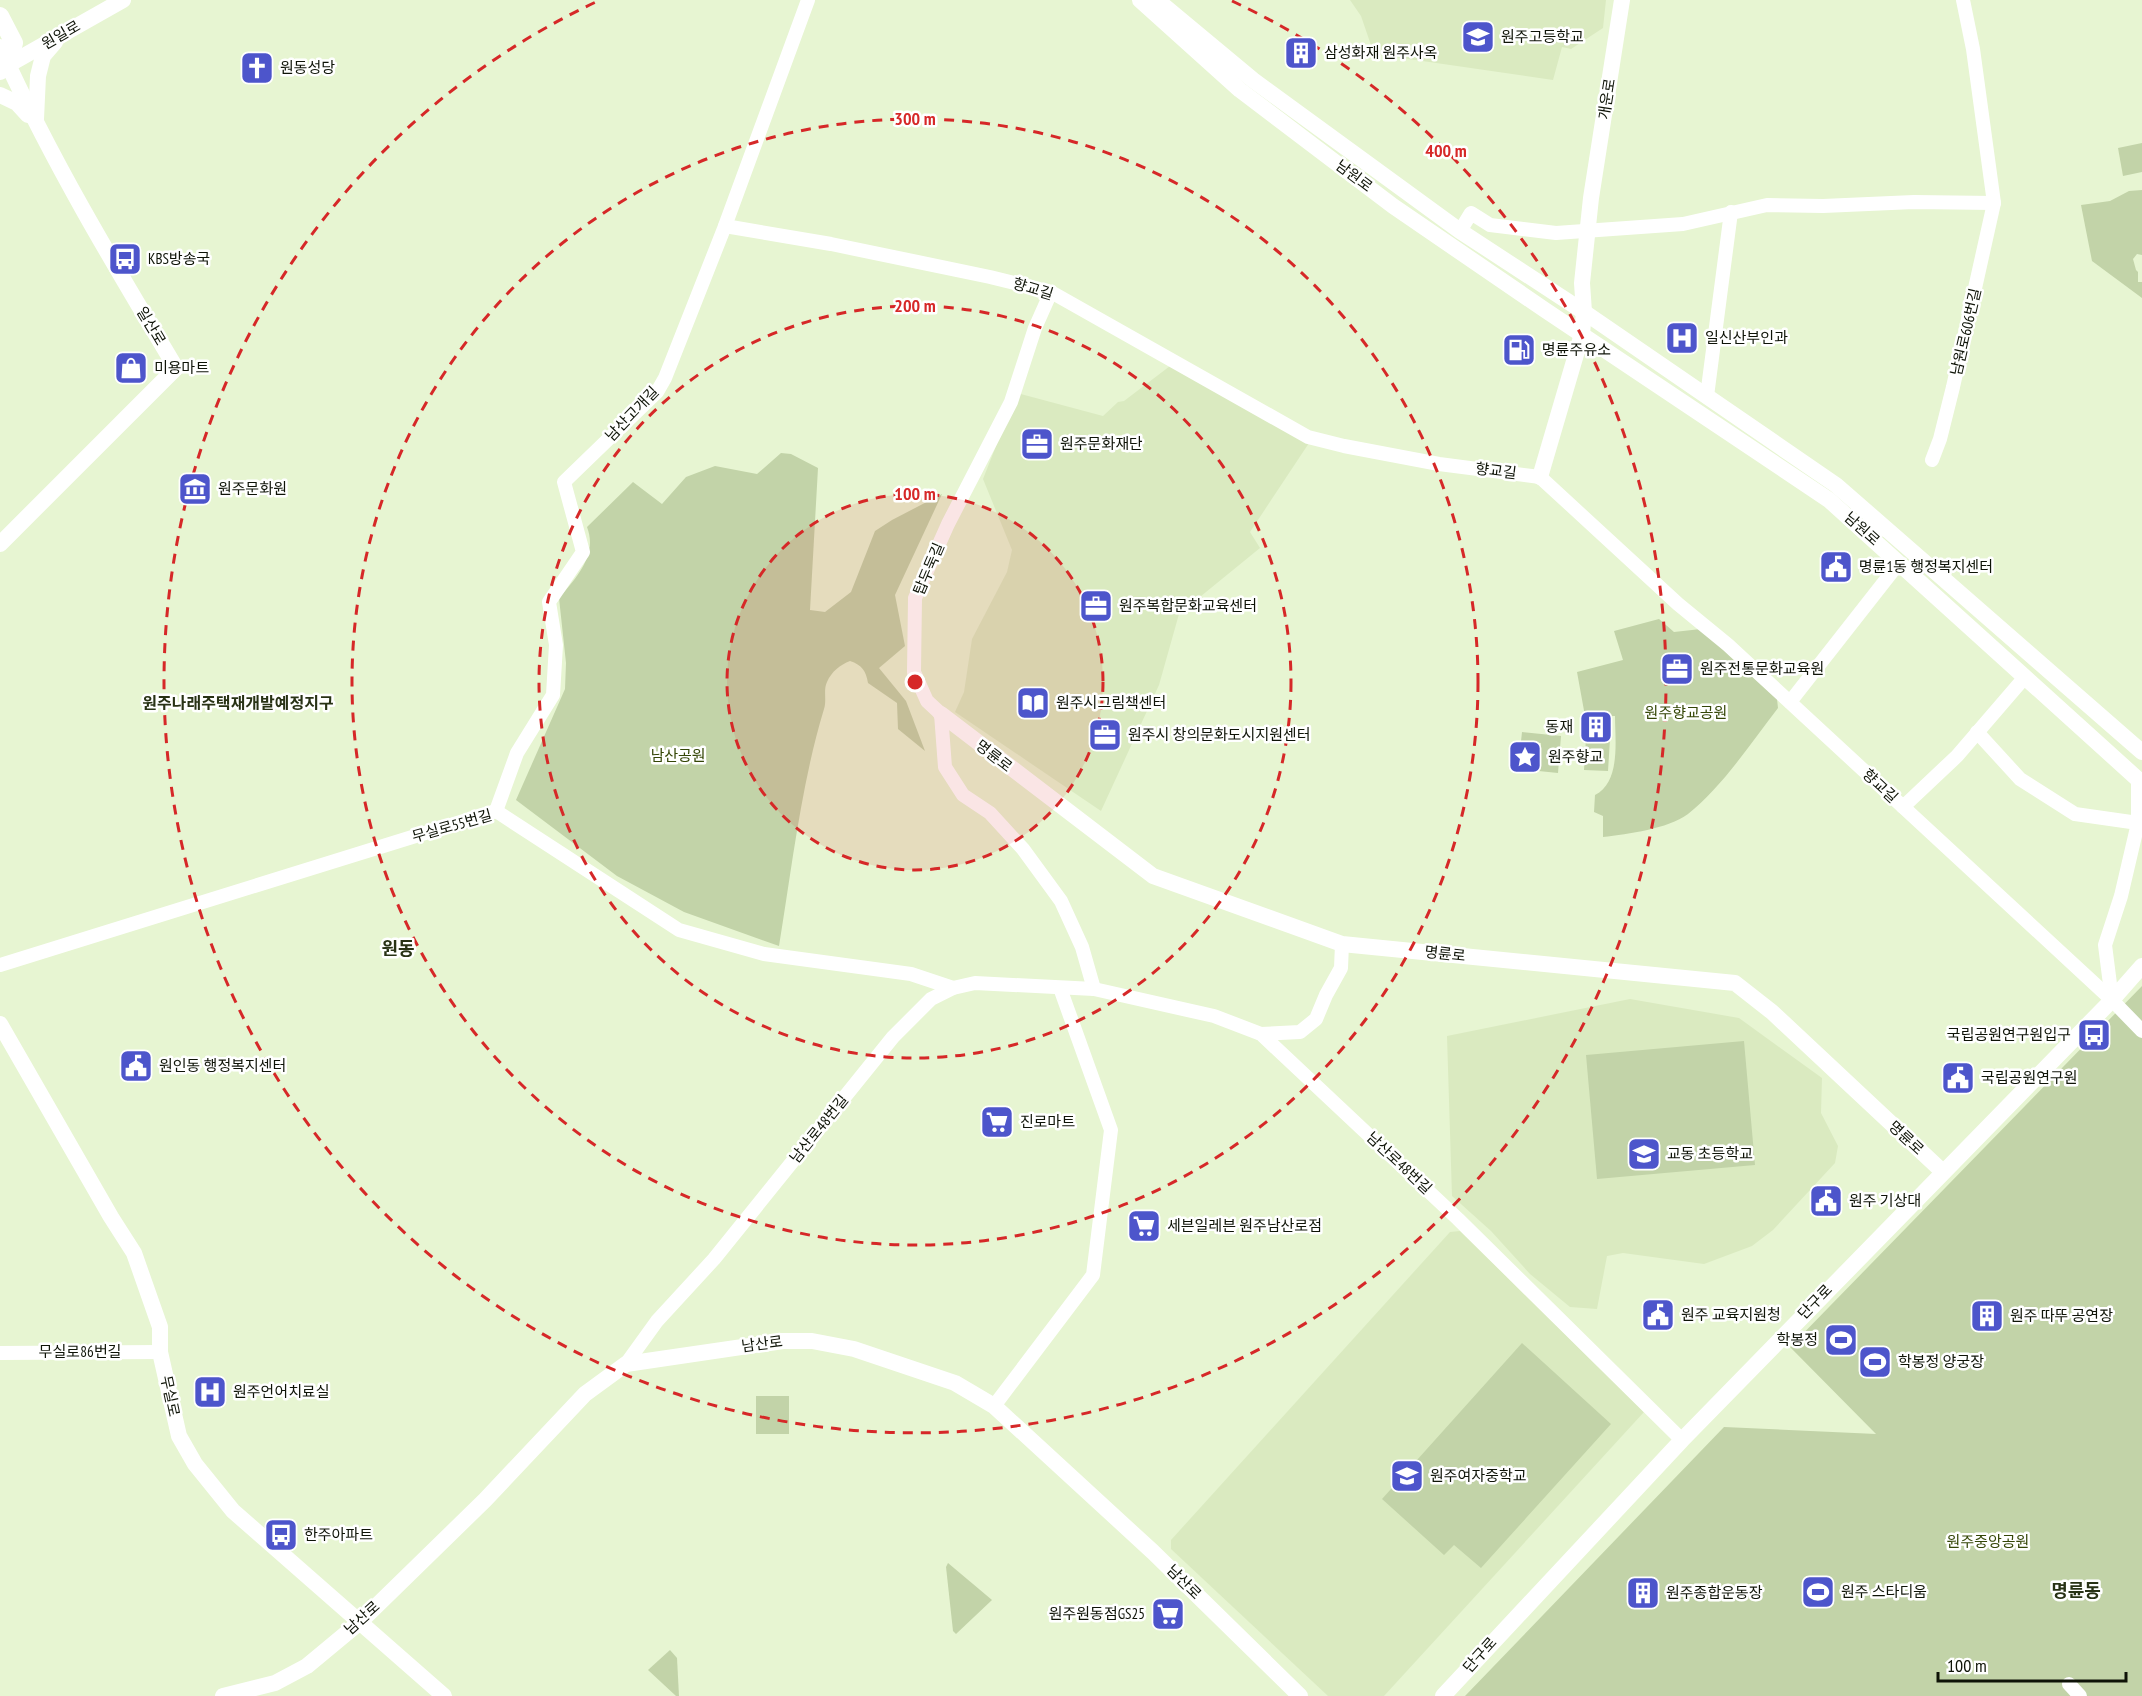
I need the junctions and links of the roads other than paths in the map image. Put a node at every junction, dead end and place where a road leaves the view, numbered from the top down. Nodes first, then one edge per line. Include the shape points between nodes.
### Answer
1 (123, 0) edge
2 (808, 0) edge
3 (1140, 0) edge
4 (1157, 0) edge
5 (1622, 0) edge
6 (1963, 0) edge
7 (0, 16) edge
8 (60, 36) junction
9 (0, 47) edge
10 (4, 68) edge
11 (0, 95) edge
12 (36, 123) junction
13 (1994, 203) junction
14 (1731, 212) junction
15 (725, 226) junction
16 (1460, 231) junction
17 (1051, 292) junction
18 (1584, 312) junction
19 (1582, 334) junction
20 (1707, 396) junction
21 (1932, 460) dead end
22 (1540, 477) junction
23 (1833, 492) junction
24 (0, 544) edge
25 (1899, 563) junction
26 (2025, 677) junction
27 (1790, 702) junction
28 (940, 714) junction
29 (1977, 732) junction
30 (2142, 752) edge
31 (2140, 781) edge
32 (1903, 807) junction
33 (496, 811) junction
34 (2138, 823) junction
35 (1342, 944) junction
36 (0, 965) edge
37 (2142, 966) edge
38 (952, 988) junction
39 (1060, 988) junction
40 (1095, 989) junction
41 (2112, 1000) junction
42 (0, 1024) edge
43 (2142, 1031) edge
44 (1261, 1034) junction
45 (1943, 1172) junction
46 (160, 1352) junction
47 (0, 1353) edge
48 (626, 1364) junction
49 (994, 1406) junction
50 (1682, 1440) junction
51 (360, 1622) junction
52 (2069, 1684) dead end
53 (225, 1696) edge
54 (444, 1696) edge
55 (1300, 1696) edge
56 (1443, 1696) edge
57 (2080, 1696) edge

1 - 8 street, 원일로
2 - 15 street, 남산고개길
3 - 19 street, 남원로 via 1249,97 1393,206
4 - 16 street, 남원로 via 1253,80
5 - 18 street, 개운로 via 1591,198 1582,283
6 - 13 street, 남원로606번길
7 - 10 main road via 14,43
8 - 10 street, 원일로
8 - 12 street via 43,56
9 - 10 street, 일산로
10 - 12 street, 일산로
11 - 12 street via 17,104
12 - 24 street, 일산로 via 90,224 176,368
13 - 14 street via 1767,205
13 - 21 street, 남원로606번길 via 1951,395
14 - 16 street via 1683,224 1556,233 1490,225 1471,213
14 - 20 street
15 - 17 street, 향교길 via 831,244
15 - 33 street, 남산고개길 via 657,392 564,482 582,552 549,602 556,645 553,695 517,753
16 - 18 street, 남원로
17 - 22 street, 향교길 via 1308,437 1439,464
17 - 28 street, 탑두둑길 via 1011,402 915,598 915,672 927,701
18 - 19 street
18 - 20 street, 남원로
19 - 22 street
19 - 23 street, 남원로
20 - 23 street, 남원로
22 - 27 street, 향교길
23 - 25 street, 남원로
23 - 30 street, 남원로
25 - 26 street, 남원로
25 - 27 street
26 - 29 street
26 - 31 street, 남원로
27 - 32 street, 향교길
28 - 35 street, 명륜로 via 1153,876
28 - 40 street via 945,767 963,795 990,813 1023,849 1061,900
29 - 32 street
29 - 34 street via 2020,779 2075,814
31 - 34 street
32 - 41 street, 향교길
33 - 36 street, 무실로55번길
33 - 38 street, 무실로55번길 via 679,930 764,954 912,974
34 - 41 street via 2121,896 2104,945
35 - 44 street via 1341,968 1316,1018 1300,1032
35 - 45 street, 명륜로 via 1735,983 1772,1012
37 - 41 street, 단구로
38 - 39 street, 남산로48번길 via 975,983
38 - 48 street, 남산로48번길 via 931,999 893,1037 714,1259 657,1321
39 - 40 street, 남산로48번길
39 - 49 street via 1111,1130 1093,1275
40 - 44 street, 남산로48번길 via 1214,1016
41 - 43 street, 향교길
41 - 45 street, 단구로
42 - 46 street, 무실로 via 134,1253 160,1327
44 - 50 street, 남산로48번길 via 1467,1227
45 - 50 street, 단구로
46 - 47 street, 무실로86번길
46 - 51 street, 무실로 via 178,1436 195,1464 233,1511
48 - 49 street, 남산로 via 783,1341 812,1341 905,1365 955,1383
48 - 51 street, 남산로 via 585,1394 485,1500
49 - 55 street, 남산로 via 1153,1552
50 - 56 street, 단구로
51 - 53 street, 남산로 via 307,1666 275,1683
51 - 54 street, 무실로
52 - 57 street

